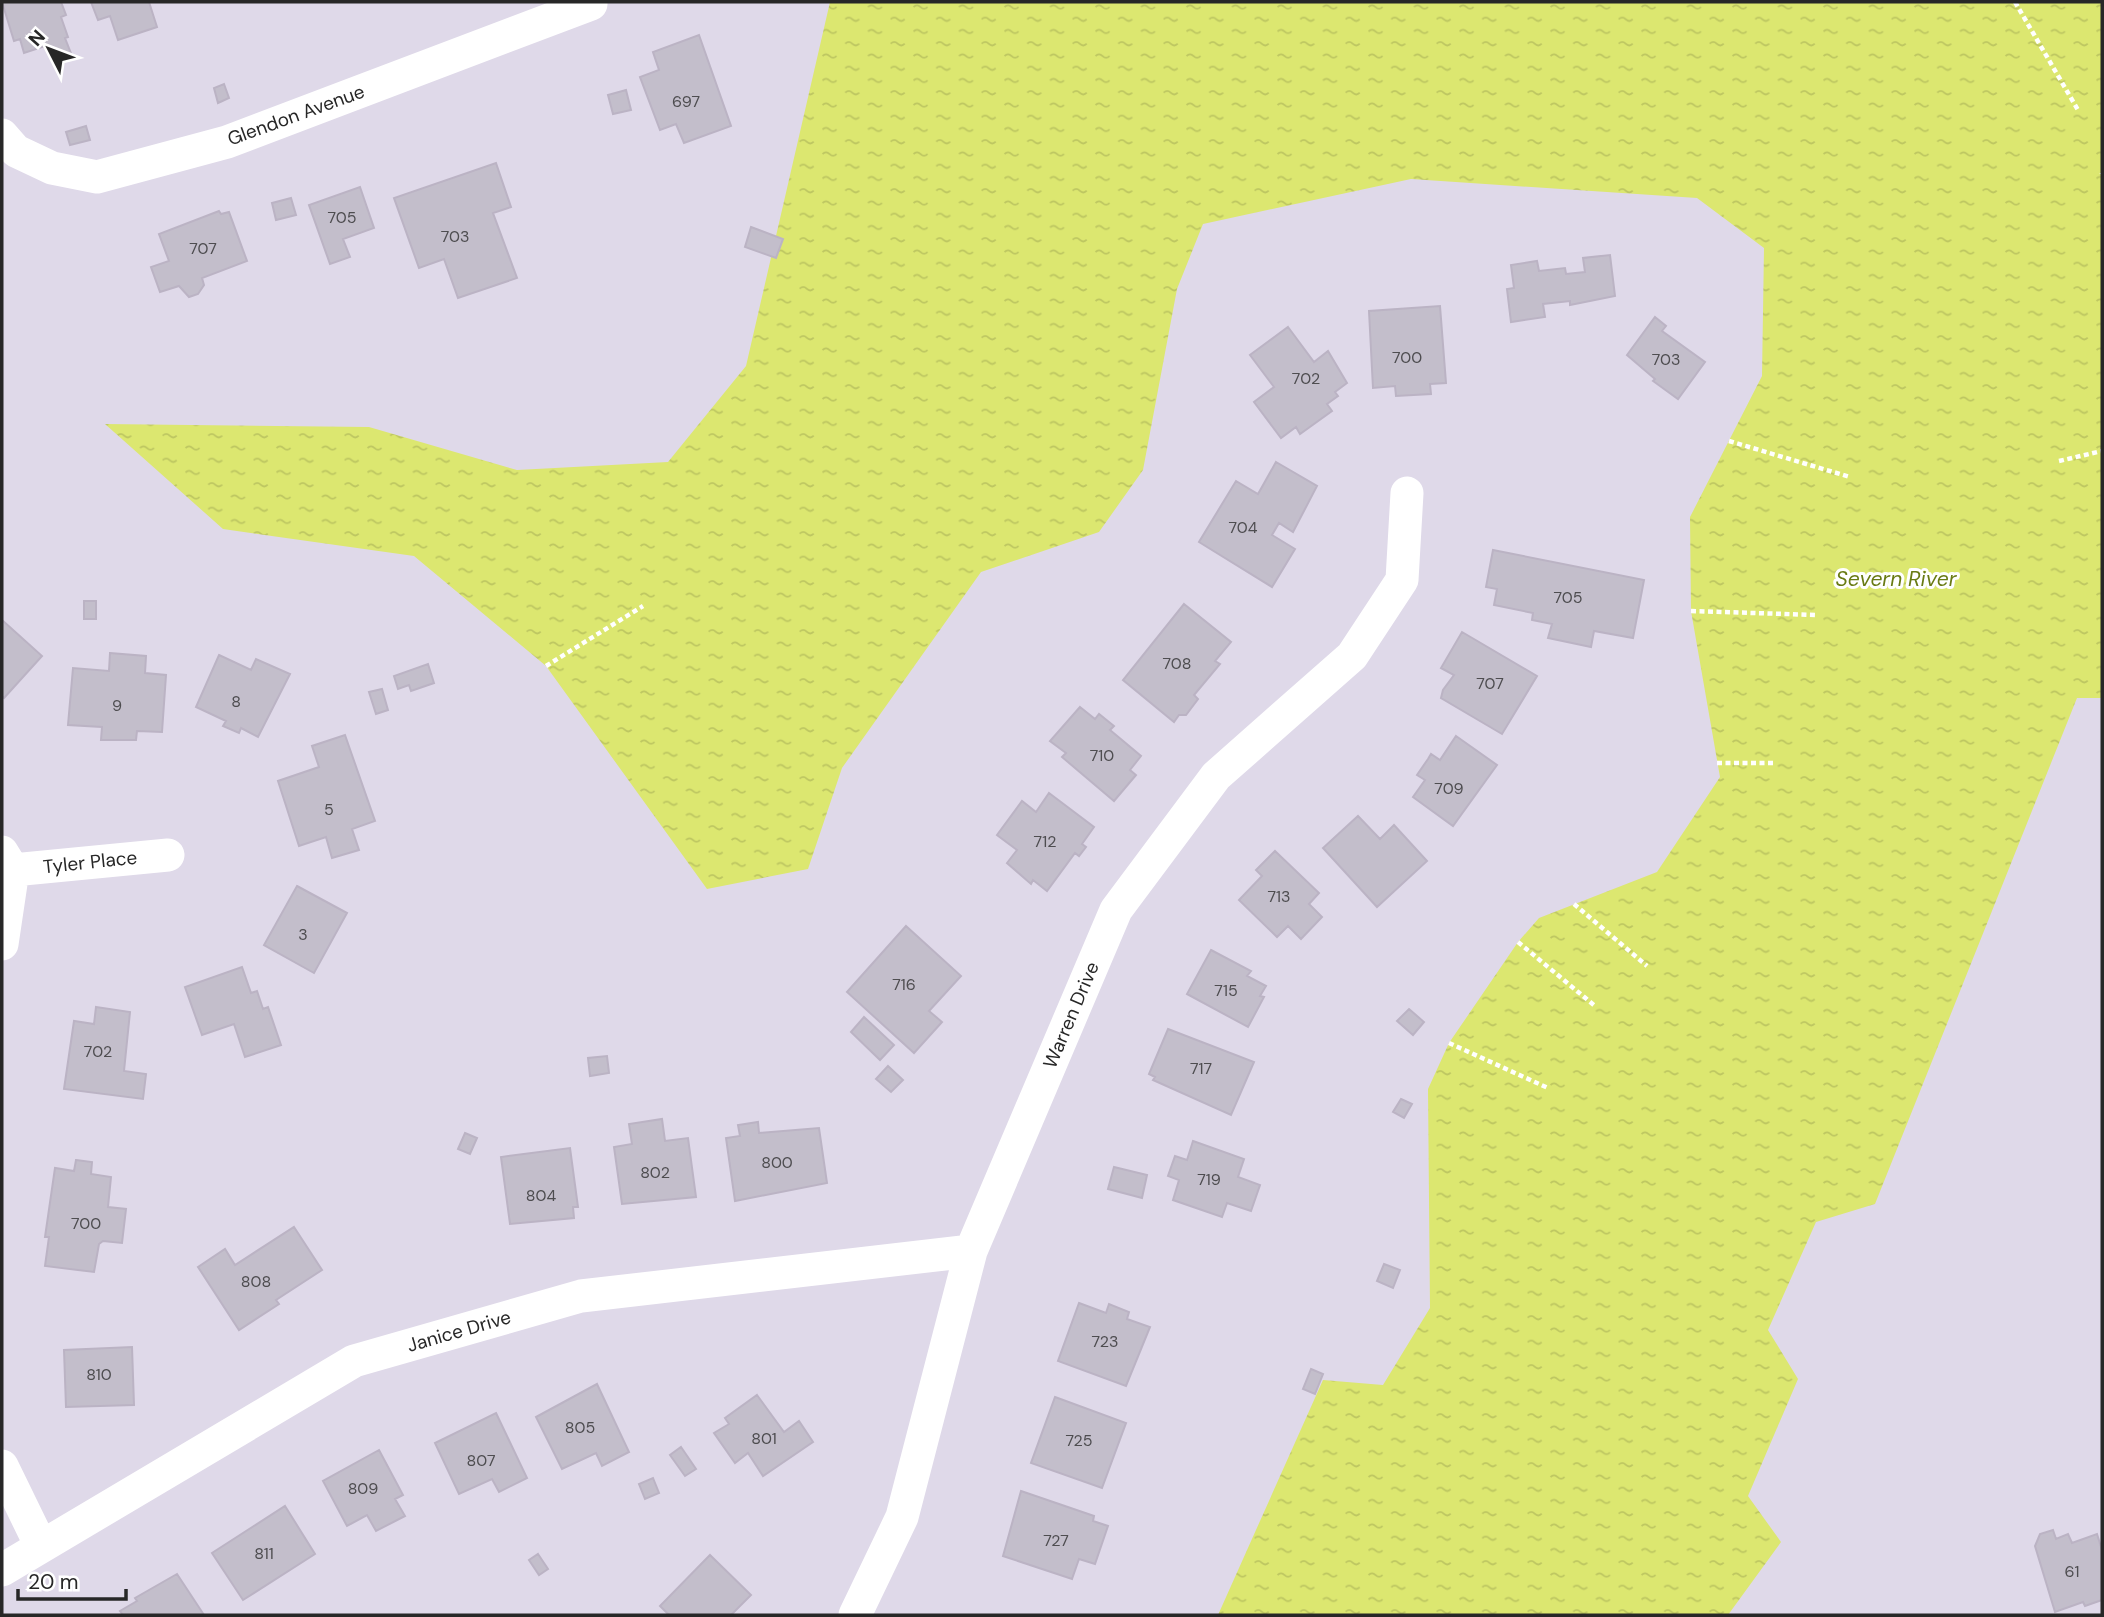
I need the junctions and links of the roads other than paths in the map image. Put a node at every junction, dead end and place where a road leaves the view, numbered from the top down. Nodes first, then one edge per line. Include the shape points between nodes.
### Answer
1 (591, 4) dead end
2 (2, 135) edge
3 (1407, 493) dead end
4 (168, 855) dead end
5 (7, 861) edge
6 (2, 944) edge
7 (971, 1251) junction
8 (2, 1466) edge
9 (40, 1544) junction
10 (2, 1570) edge
11 (855, 1615) edge

1 - 2 street, Glendon Avenue via 227,142 97,177 52,168 16,151
3 - 7 street, Warren Drive via 1402,580 1352,656 1216,776 1116,910
4 - 5 street, Tyler Place
5 - 6 street
7 - 9 street, Janice Drive via 581,1296 354,1361
7 - 11 street, Warren Drive via 902,1517
8 - 9 street
9 - 10 street, Janice Drive

